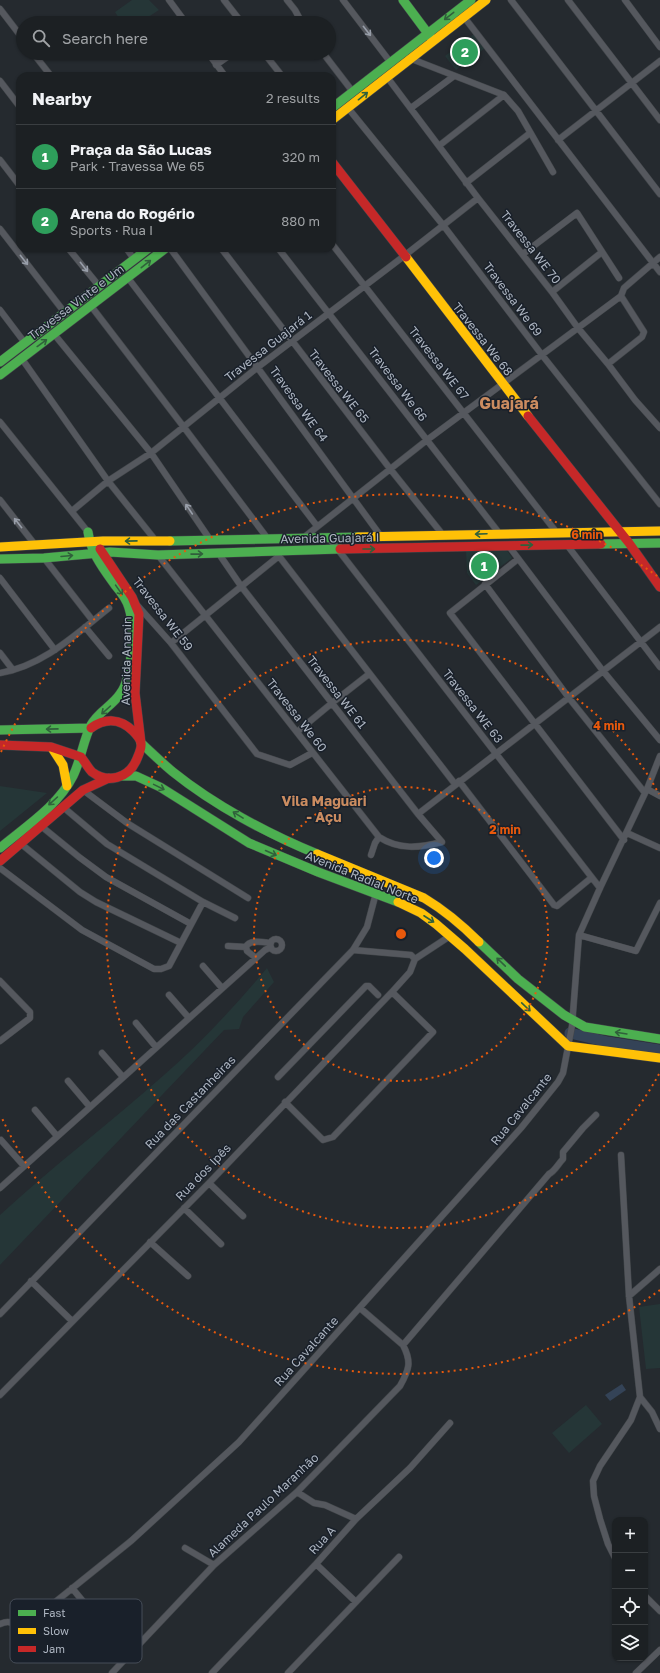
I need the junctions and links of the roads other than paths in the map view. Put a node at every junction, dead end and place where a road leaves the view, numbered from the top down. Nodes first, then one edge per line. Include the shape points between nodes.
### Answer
1 (169, 0) edge
2 (224, 0) edge
3 (287, 0) edge
4 (343, 0) edge
5 (403, 0) edge
6 (486, 0) edge
7 (511, 0) edge
8 (568, 0) edge
9 (625, 0) edge
10 (466, 1) edge
11 (0, 8) edge
12 (181, 16) edge
13 (237, 16) edge
14 (298, 16) edge
15 (464, 17) junction
16 (16, 30) edge
17 (431, 37) junction
18 (660, 47) edge
19 (401, 54) junction
20 (410, 59) junction
21 (38, 60) edge
22 (213, 60) edge
23 (223, 60) edge
24 (269, 60) edge
25 (328, 60) edge
26 (660, 61) edge
27 (391, 62) junction
28 (216, 65) junction
29 (48, 72) edge
30 (222, 72) edge
31 (279, 72) edge
32 (454, 76) junction
33 (387, 77) junction
34 (0, 81) edge
35 (631, 83) junction
36 (353, 92) junction
37 (504, 95) junction
38 (16, 102) edge
39 (348, 108) junction
40 (410, 108) junction
41 (336, 110) edge
42 (596, 111) junction
43 (336, 112) edge
44 (660, 120) edge
45 (530, 133) junction
46 (558, 140) junction
47 (440, 145) junction
48 (0, 160) edge
49 (336, 167) edge
50 (553, 172) dead end
51 (16, 181) edge
52 (466, 183) junction
53 (660, 194) edge
54 (478, 198) junction
55 (443, 225) junction
56 (0, 230) edge
57 (336, 249) edge
58 (16, 250) edge
59 (17, 252) edge
60 (71, 252) edge
61 (129, 252) edge
62 (144, 252) edge
63 (161, 252) edge
64 (173, 252) edge
65 (224, 252) edge
66 (281, 252) edge
67 (602, 252) junction
68 (523, 254) junction
69 (404, 256) junction
70 (660, 257) edge
71 (134, 259) junction
72 (652, 263) junction
73 (660, 272) edge
74 (128, 278) junction
75 (619, 278) dead end
76 (99, 286) junction
77 (365, 286) junction
78 (552, 292) junction
79 (621, 296) junction
80 (91, 306) junction
81 (0, 310) edge
82 (329, 312) junction
83 (65, 313) junction
84 (578, 328) junction
85 (54, 334) junction
86 (292, 342) junction
87 (25, 343) junction
88 (542, 355) junction
89 (22, 359) junction
90 (0, 362) edge
91 (608, 364) junction
92 (258, 367) junction
93 (0, 375) edge
94 (503, 384) junction
95 (220, 397) junction
96 (464, 413) junction
97 (0, 422) edge
98 (183, 426) junction
99 (660, 428) edge
100 (427, 440) junction
101 (151, 452) junction
102 (391, 470) junction
103 (108, 481) junction
104 (353, 499) junction
105 (0, 500) edge
106 (660, 504) edge
107 (72, 511) junction
108 (317, 526) junction
109 (620, 531) junction
110 (660, 531) edge
111 (88, 532) joint
112 (499, 533) junction
113 (557, 533) junction
114 (380, 535) junction
115 (443, 535) junction
116 (303, 538) junction
117 (329, 538) junction
118 (268, 539) junction
119 (156, 541) junction
120 (211, 541) junction
121 (92, 542) junction
122 (628, 543) junction
123 (660, 543) edge
124 (567, 545) junction
125 (36, 546) junction
126 (508, 546) junction
127 (0, 548) edge
128 (337, 549) junction
129 (97, 553) junction
130 (219, 554) junction
131 (277, 554) junction
132 (158, 555) junction
133 (44, 558) junction
134 (0, 559) edge
135 (518, 559) junction
136 (0, 578) edge
137 (485, 584) junction
138 (241, 586) junction
139 (660, 587) edge
140 (136, 604) junction
141 (109, 608) dead end
142 (205, 615) junction
143 (92, 621) junction
144 (85, 627) junction
145 (660, 627) edge
146 (641, 642) junction
147 (171, 643) junction
148 (55, 650) junction
149 (0, 653) edge
150 (109, 656) dead end
151 (660, 667) edge
152 (13, 670) junction
153 (604, 670) junction
154 (0, 673) edge
155 (369, 674) junction
156 (569, 698) junction
157 (332, 703) junction
158 (536, 724) junction
159 (0, 730) edge
160 (89, 731) junction
161 (297, 732) junction
162 (659, 738) edge
163 (0, 745) edge
164 (51, 747) junction
165 (141, 747) junction
166 (312, 753) junction
167 (495, 753) junction
168 (82, 755) junction
169 (660, 756) edge
170 (123, 776) junction
171 (109, 778) junction
172 (457, 783) junction
173 (67, 786) junction
174 (83, 790) junction
175 (646, 791) junction
176 (660, 796) edge
177 (63, 807) junction
178 (418, 814) junction
179 (41, 826) junction
180 (628, 833) junction
181 (379, 837) junction
182 (624, 840) junction
183 (442, 842) joint
184 (20, 844) junction
185 (0, 848) edge
186 (660, 848) edge
187 (371, 855) dead end
188 (0, 861) edge
189 (0, 868) edge
190 (591, 878) junction
191 (600, 888) junction
192 (376, 893) junction
193 (248, 898) dead end
194 (203, 902) junction
195 (660, 903) edge
196 (658, 912) edge
197 (236, 918) dead end
198 (191, 924) junction
199 (580, 935) junction
200 (450, 936) junction
201 (181, 943) junction
202 (228, 946) dead end
203 (246, 947) junction
204 (353, 950) junction
205 (256, 958) junction
206 (414, 959) junction
207 (203, 966) dead end
208 (0, 981) edge
209 (222, 988) junction
210 (392, 992) junction
211 (169, 995) dead end
212 (378, 996) dead end
213 (189, 1018) junction
214 (572, 1022) junction
215 (136, 1024) dead end
216 (660, 1039) edge
217 (0, 1041) edge
218 (569, 1042) junction
219 (156, 1047) junction
220 (102, 1053) dead end
221 (660, 1058) edge
222 (123, 1077) junction
223 (278, 1077) dead end
224 (68, 1082) dead end
225 (285, 1102) junction
226 (90, 1107) junction
227 (35, 1110) dead end
228 (596, 1115) dead end
229 (57, 1136) junction
230 (1, 1140) edge
231 (622, 1155) dead end
232 (24, 1166) junction
233 (209, 1183) junction
234 (0, 1188) edge
235 (184, 1208) junction
236 (243, 1216) dead end
237 (150, 1242) junction
238 (221, 1244) dead end
239 (660, 1268) edge
240 (188, 1276) dead end
241 (31, 1281) junction
242 (629, 1296) junction
243 (360, 1308) junction
244 (0, 1314) edge
245 (72, 1321) junction
246 (403, 1345) junction
247 (0, 1396) edge
248 (640, 1397) junction
249 (450, 1423) dead end
250 (660, 1429) edge
251 (297, 1492) junction
252 (356, 1519) junction
253 (185, 1548) dead end
254 (612, 1553) edge
255 (399, 1557) dead end
256 (316, 1564) junction
257 (214, 1565) junction
258 (72, 1588) junction
259 (59, 1599) edge
260 (81, 1599) edge
261 (648, 1599) edge
262 (356, 1602) junction
263 (660, 1611) edge
264 (10, 1621) edge
265 (0, 1624) edge
266 (142, 1641) edge
267 (660, 1650) edge
268 (121, 1663) edge
269 (112, 1673) edge
270 (212, 1673) edge
271 (288, 1673) edge
272 (636, 1673) edge

1 - 12 street
2 - 13 street
3 - 14 street
4 -> 27 street
5 - 17 main road
6 - 15 main road
7 - 42 street
8 - 35 street
9 - 18 street
10 -> 17 main road
11 - 16 street
15 - 17 main road
15 - 46 street
17 - 19 main road
17 - 20 main road
19 - 20 street
19 - 27 main road
20 - 32 street
20 - 33 main road
21 - 29 street
22 - 28 street
23 - 28 street
24 - 31 street
25 - 36 street
26 - 35 street
27 - 36 main road
28 - 30 street
32 - 37 street
32 - 40 street
39 -> 33 main road
33 - 40 street, Travessa WE 70
34 - 38 street
35 - 42 street
35 - 44 street
36 - 41 main road
37 - 45 street via 515,105
37 - 47 street
39 - 43 main road
39 - 55 street, Travessa We 69
40 - 47 street, Travessa WE 70
42 - 46 street
42 - 53 street
45 - 50 street
45 - 52 street
46 - 72 street
47 - 52 street, Travessa WE 70
48 - 51 street
49 - 69 main road, Travessa We 68
52 - 54 street, Travessa WE 70
54 - 55 street, Travessa Guajará 1
54 - 68 street, Travessa WE 70
55 - 69 street, Travessa Guajará 1
55 - 88 street, Travessa We 69
56 -> 58 street
57 - 77 street, Travessa WE 67
59 -> 83 street
60 -> 76 street
61 - 71 street
62 - 71 main road, Travessa Vinte e Um
74 -> 63 main road, Travessa Vinte e Um
64 - 92 street, Travessa WE 64
65 - 86 street, Travessa WE 65
66 - 82 street, Travessa We 66
67 - 68 street via 577,213
67 - 75 street
67 - 78 street
68 - 78 street, Travessa WE 70
69 - 77 street, Travessa Guajará 1
69 - 94 main road, Travessa We 68
70 - 72 street
71 - 76 main road, Travessa Vinte e Um
72 - 73 street
72 - 79 street via 624,288
74 - 80 main road, Travessa Vinte e Um
74 - 95 street
76 - 83 main road, Travessa Vinte e Um
77 - 82 street, Travessa Guajará 1
77 - 96 street, Travessa WE 67
78 - 84 street, Travessa WE 70
79 - 84 street
79 - 91 street via 644,332 642,337
80 - 85 main road, Travessa Vinte e Um
80 - 98 street
81 - 87 street
82 - 86 street, Travessa Guajará 1
82 - 100 street, Travessa We 66
83 - 87 main road, Travessa Vinte e Um
84 - 88 street
84 - 91 street, Travessa WE 70
89 -> 85 main road, Travessa Vinte e Um
85 - 101 street
86 - 92 street, Travessa Guajará 1
86 - 102 street, Travessa WE 65
87 - 90 main road, Travessa Vinte e Um
88 - 94 street
88 - 106 street, Travessa We 69
89 - 93 main road, Travessa Vinte e Um
89 - 103 street
91 - 99 street, Travessa WE 70
92 - 95 street, Travessa Guajará 1
92 - 104 street, Travessa WE 64
94 - 96 street
94 - 109 main road, Travessa We 68
95 - 98 street, Travessa Guajará 1
95 - 108 street
96 - 100 street
96 - 113 street, Travessa WE 67
97 - 107 street
98 - 101 street, Travessa Guajará 1
98 - 118 street
100 - 102 street
100 - 112 street, Travessa We 66
101 - 103 street, Travessa Guajará 1
120 -> 101 street
102 - 104 street
102 - 115 street, Travessa WE 65
103 - 107 street, Travessa Guajará 1
103 - 119 street
104 - 108 street
104 - 114 street, Travessa WE 64
125 -> 105 street
107 - 111 street
108 - 116 street
109 - 110 main road, Avenida Guajará I
109 - 113 main road, Avenida Guajará I
109 - 122 main road, Travessa We 68
111 - 121 main road, Avenida Ananin
112 - 113 main road, Avenida Guajará I
112 -> 115 main road, Avenida Guajará I
114 - 115 main road, Avenida Guajará I
114 - 117 main road, Avenida Guajará I
116 - 117 main road, Avenida Guajará I
116 - 118 main road, Avenida Guajará I
117 - 128 street, Travessa WE 63
118 - 120 main road, Avenida Guajará I
119 - 120 main road, Avenida Guajará I
119 -> 121 main road, Avenida Guajará I
121 - 125 main road, Avenida Guajará I
121 - 129 main road, Avenida Ananin
122 - 123 main road, Avenida Guajará I
122 - 124 main road, Avenida Guajará I
122 - 139 main road, Travessa We 68
126 -> 124 main road, Avenida Guajará I
124 - 146 street
125 - 127 main road, Avenida Guajará I
128 -> 126 main road, Avenida Guajará I
126 - 135 street
128 - 131 main road, Avenida Guajará I
128 - 167 street, Travessa WE 63
129 - 132 main road, Avenida Guajará I
133 -> 129 main road, Avenida Guajará I
129 - 140 main road, Travessa WE 59
129 -> 160 main road, Avenida Ananin via 125,599 130,610 132,626 127,677 122,691 94,720
130 - 131 main road, Avenida Guajará I
132 -> 130 main road, Avenida Guajará I
130 - 138 street, Travessa WE 61
131 - 138 street
131 - 155 street
132 - 142 street, Travessa We 60
133 - 134 main road, Avenida Guajará I
133 - 143 street
135 - 137 street
135 - 153 street
136 - 148 street
137 - 156 street
137 - 158 street via 450,613
138 - 142 street
138 - 157 street, Travessa WE 61
140 - 147 street, Travessa WE 59
140 - 165 main road, Avenida Ananin via 140,625 135,693
141 - 143 street
142 - 147 street
142 - 161 street, Travessa We 60
143 - 144 street
144 - 148 street
144 - 150 street
145 - 146 street
146 - 151 street
146 - 153 street
147 - 166 street, Travessa WE 59 via 257,754 290,765
148 - 152 street
149 - 152 street
152 - 154 street
153 - 156 street
153 - 162 street
155 - 157 street
155 - 172 street
156 - 158 street
156 - 175 street
157 - 161 street
157 - 178 street, Travessa WE 61
158 - 167 street
158 - 182 street
160 -> 159 main road
160 - 165 main road via 104,721 119,722 132,730
160 - 168 main road
161 - 166 street, Travessa We 60
163 - 164 main road
164 - 168 main road
164 - 173 main road via 64,765
165 - 170 main road via 132,770
214 -> 165 main road, Avenida Radial Norte via 518,979 464,927 436,905 261,829 201,792
166 - 181 street, Travessa We 60
167 - 172 street
167 - 190 street, Travessa WE 63
168 - 171 main road via 93,772
168 - 173 main road
169 - 175 street, Rua Cavalcante
170 - 171 main road
170 -> 192 main road, Avenida Radial Norte via 136,776 160,787 249,843
171 - 174 main road
172 - 178 street
172 - 190 street via 554,905 557,906
173 -> 185 main road via 56,800
174 - 177 main road
174 - 193 street via 127,824
175 - 176 street
175 - 180 street, Rua Cavalcante
177 - 179 main road
177 - 194 street via 107,844
178 - 183 street, Travessa WE 61
179 - 184 main road
179 - 198 street via 106,877
180 - 182 street, Rua Cavalcante
180 - 186 street
181 - 183 street, Travessa We 60 via 397,846
181 - 187 street
182 - 191 street, Rua Cavalcante
184 - 188 main road
184 - 201 street via 85,895
189 - 201 street via 82,930 154,969 169,966
190 - 191 street, Travessa WE 63
191 - 199 street, Rua Cavalcante
192 -> 200 main road, Avenida Radial Norte via 421,913
192 - 204 street, Rua das Castanheiras via 367,926
194 - 197 street
194 - 198 street
195 - 196 street
196 - 199 street via 636,951
198 - 201 street
199 - 214 street, Rua Cavalcante
200 - 206 street
200 -> 218 main road, Avenida Radial Norte
202 - 203 street
203 - 205 street
203 - 205 street via 250,942 271,945
204 - 206 street via 409,955
204 - 241 street, Rua das Castanheiras
205 - 209 street
206 - 210 street, Rua dos Ipês via 410,972
207 - 209 street
208 - 217 street via 31,1015
209 - 213 street
210 - 225 street, Rua dos Ipês
210 - 225 street via 433,1032 335,1135 323,1140
211 - 213 street
212 - 223 street via 366,986
213 - 219 street
216 -> 214 main road, Avenida Radial Norte via 584,1027
214 - 218 street, Rua Cavalcante
215 - 219 street
218 - 221 main road
218 - 243 street, Rua Cavalcante via 563,1073 558,1082 521,1128
219 - 222 street
220 - 222 street
222 - 226 street
224 - 226 street
225 - 233 street, Rua dos Ipês
226 - 229 street
227 - 229 street
228 - 246 street via 563,1152 563,1159 554,1171
229 - 232 street
230 - 232 street
231 - 242 street
232 - 234 street
233 - 235 street, Rua dos Ipês
233 - 236 street
235 - 237 street, Rua dos Ipês
235 - 238 street
237 - 240 street
237 - 245 street, Rua dos Ipês
239 - 242 street
241 - 244 street, Rua das Castanheiras
241 - 245 street
242 - 248 street
243 - 246 street
243 - 258 street, Rua Cavalcante via 239,1442 130,1541
245 - 247 street, Rua dos Ipês
246 - 251 street, Alameda Paulo Maranhão via 408,1354 408,1367 400,1386
248 - 250 street via 652,1412
248 - 254 street via 631,1420 600,1466 593,1482 600,1519
249 - 252 street, Rua A via 410,1468
251 - 252 street via 314,1503 325,1505
251 - 257 street, Alameda Paulo Maranhão
252 - 256 street, Rua A
253 - 257 street
255 - 262 street
256 - 262 street
256 - 270 street, Rua A
257 - 266 street, Alameda Paulo Maranhão
258 - 259 street, Rua Cavalcante
258 - 260 street
261 - 263 street
262 - 271 street
264 - 265 street
267 - 272 street
268 - 269 street, Alameda Paulo Maranhão

